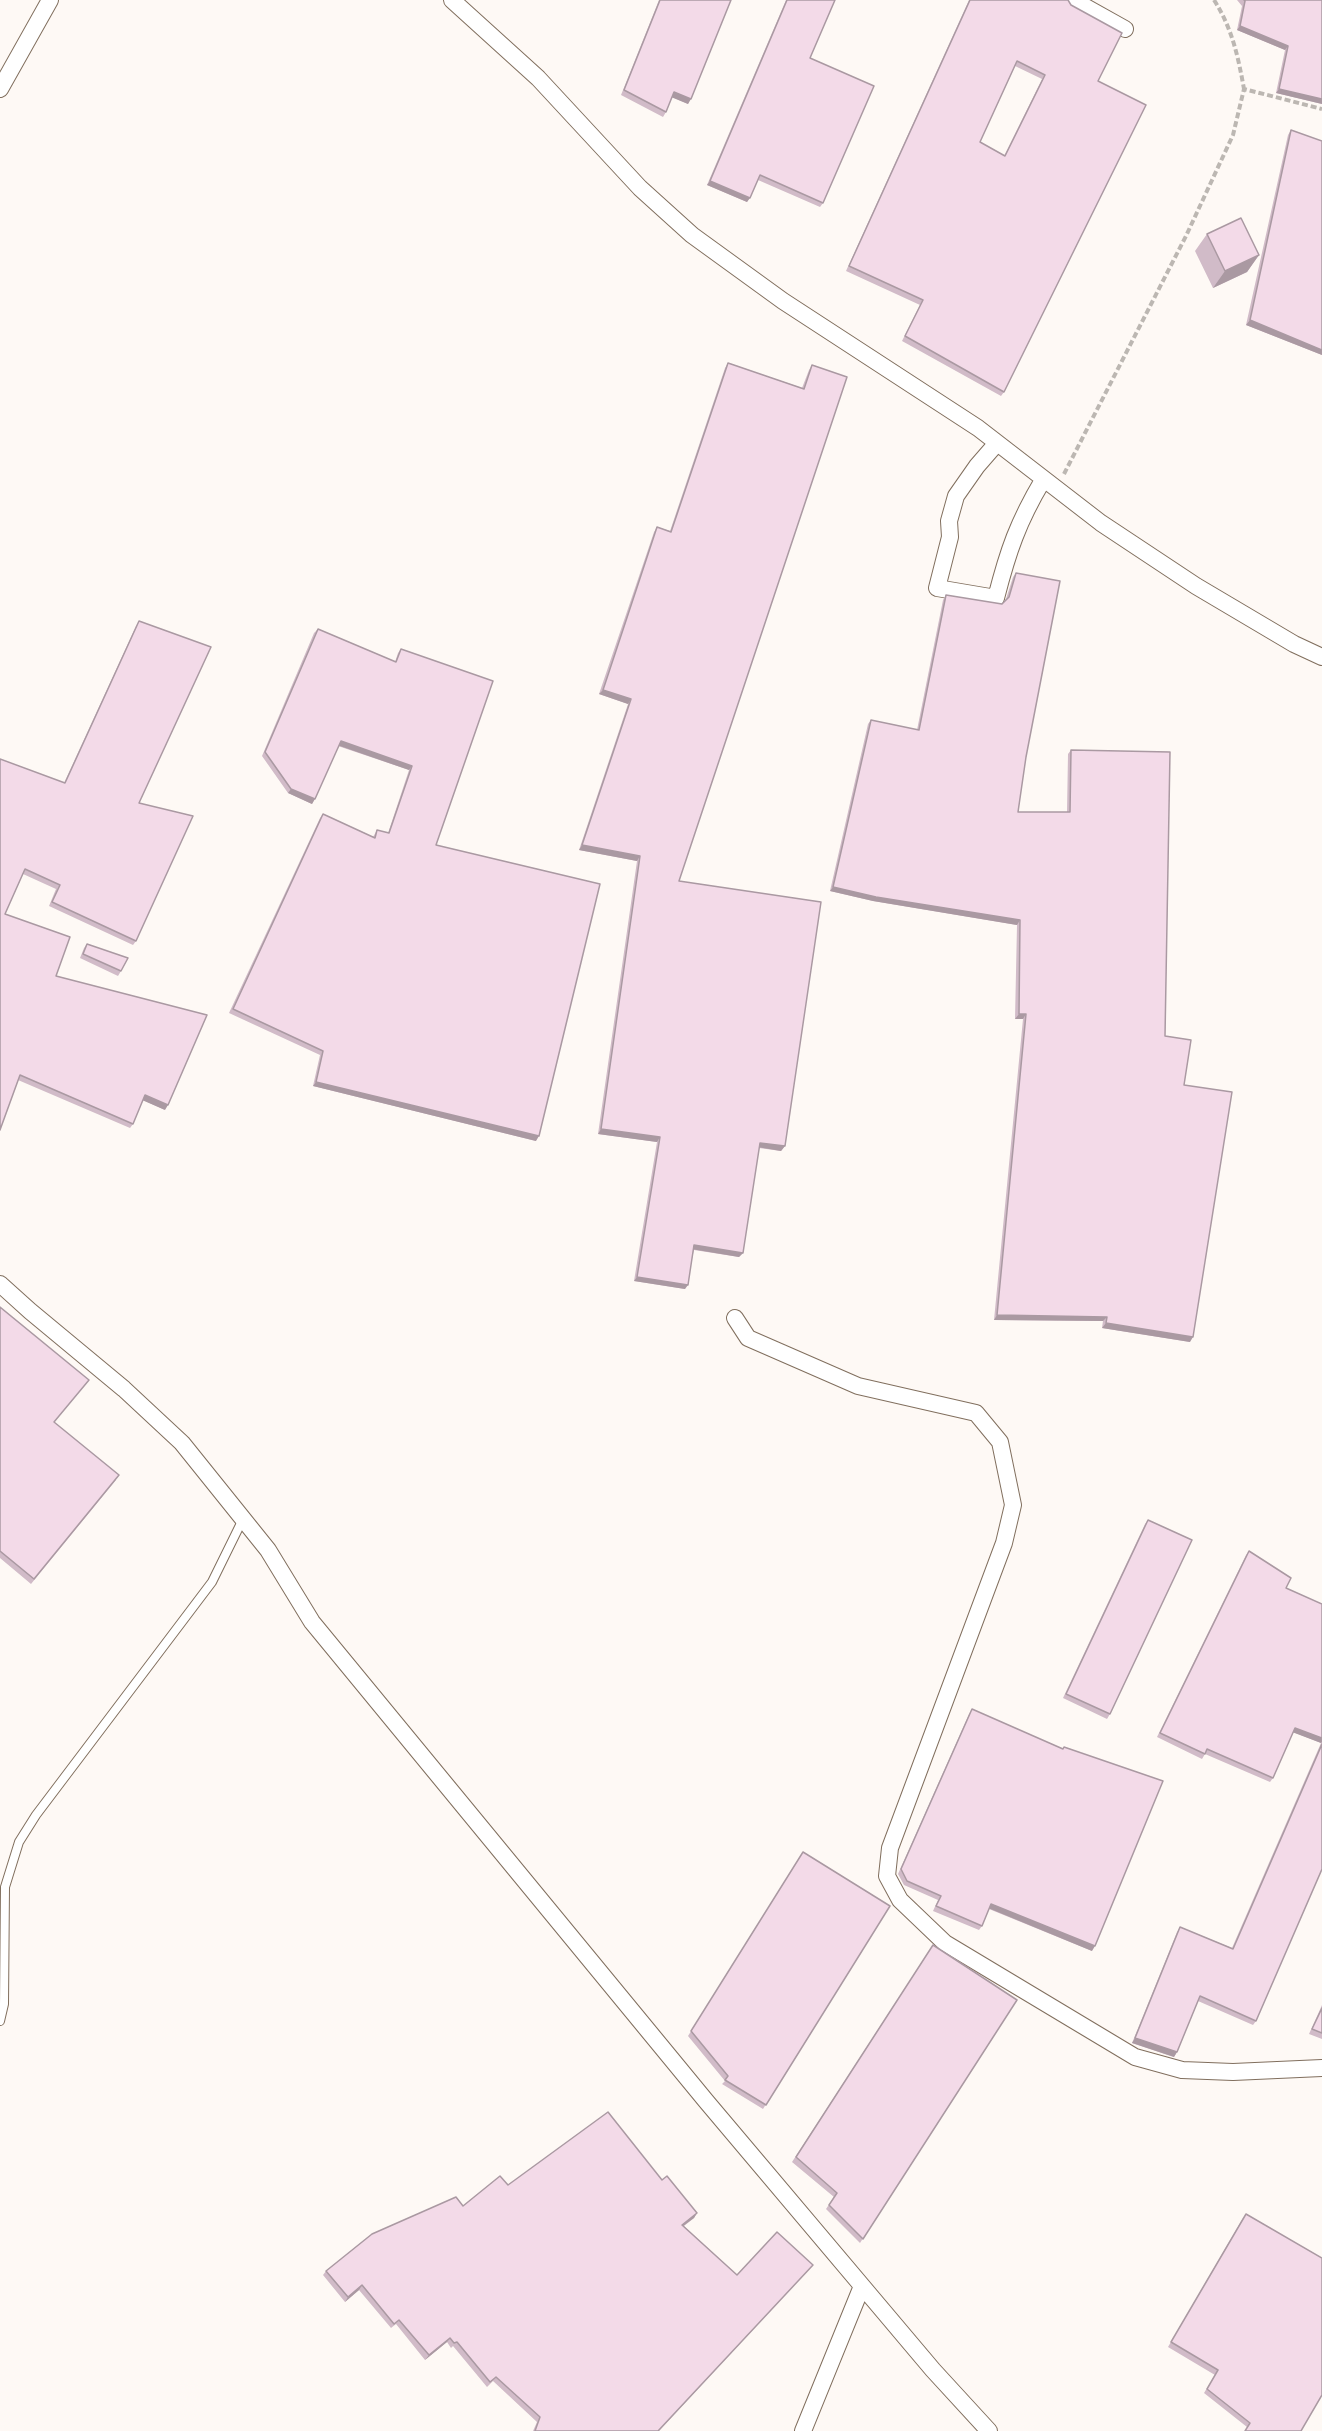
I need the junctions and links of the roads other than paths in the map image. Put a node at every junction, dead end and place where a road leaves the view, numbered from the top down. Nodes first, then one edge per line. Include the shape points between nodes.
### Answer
1 (50, 0) edge
2 (452, 0) edge
3 (1073, 0) edge
4 (1125, 29) dead end
5 (0, 89) edge
6 (997, 444) junction
7 (1050, 485) junction
8 (1322, 657) edge
9 (0, 1284) edge
10 (735, 1318) dead end
11 (243, 1519) junction
12 (0, 2021) edge
13 (1322, 2068) edge
14 (862, 2286) junction
15 (803, 2431) edge
16 (989, 2431) edge

1 - 5 street
2 - 6 street via 538,78 640,188 692,235 783,301
3 - 4 street
6 - 7 street
6 - 7 street via 956,496 937,588 996,598 1024,512
7 - 8 street via 1196,586
9 - 11 street via 182,1443
10 - 13 street via 748,1338 858,1386 976,1413 1000,1442 1013,1505 1004,1543 890,1848 887,1875 900,1900 945,1943 1135,2057 1182,2070
11 - 12 lane via 212,1582 19,1842 5,1887 4,2004
11 - 14 street via 268,1550 319,1631
14 - 15 street
14 - 16 street

